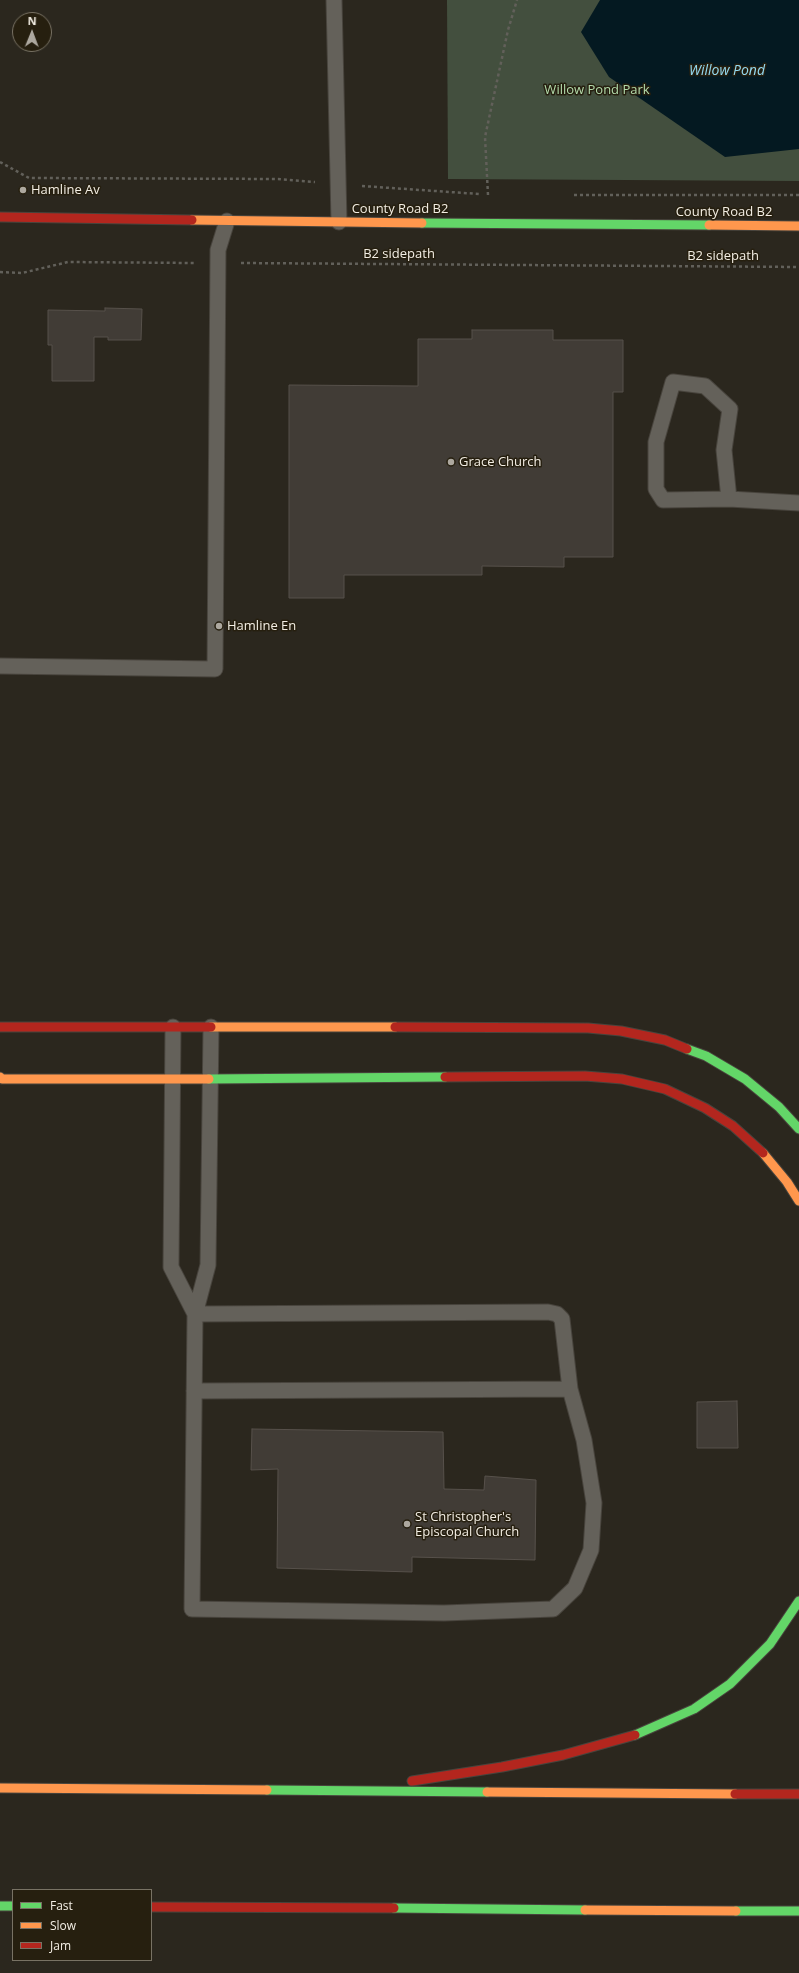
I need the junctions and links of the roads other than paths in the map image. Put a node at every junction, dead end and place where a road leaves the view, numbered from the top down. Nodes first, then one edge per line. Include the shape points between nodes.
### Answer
1 (334, 0) edge
2 (0, 217) edge
3 (227, 221) junction
4 (339, 222) junction
5 (799, 226) edge
6 (729, 499) junction
7 (799, 503) edge
8 (0, 666) edge
9 (0, 1027) edge
10 (173, 1027) junction
11 (211, 1027) junction
12 (0, 1077) edge
13 (172, 1079) junction
14 (209, 1080) junction
15 (799, 1129) edge
16 (799, 1201) edge
17 (195, 1314) junction
18 (570, 1389) junction
19 (194, 1391) junction
20 (799, 1601) edge
21 (0, 1788) edge
22 (295, 1792) junction
23 (799, 1794) edge
24 (0, 1906) edge
25 (12, 1906) edge
26 (152, 1907) edge
27 (799, 1911) edge

1 - 4 lane
2 - 3 main road, County Road B2
3 - 4 main road, County Road B2
3 - 8 lane via 218,250 215,669
4 - 5 main road, County Road B2
6 - 6 lane via 724,450 730,409 705,386 673,382 656,442 656,490 663,500
6 - 7 lane
9 - 10 main road
10 - 11 main road
10 - 13 lane
11 - 14 lane
11 - 15 main road via 588,1028 621,1031 665,1040 706,1056 744,1079 779,1107
12 - 13 main road
13 - 14 main road
13 - 17 lane via 171,1267
14 - 16 main road via 585,1076 622,1079 665,1089 705,1108 733,1126 766,1156
14 - 17 lane via 208,1265
17 - 18 lane via 548,1312 557,1314 562,1319
17 - 19 lane
18 - 19 lane
18 - 19 lane via 584,1440 594,1503 591,1550 575,1588 553,1609 444,1613 192,1608
20 - 22 main road via 770,1644 730,1684 694,1709 636,1735 502,1768 368,1786
21 - 22 main road
22 - 23 main road
24 - 25 main road
26 - 27 main road

